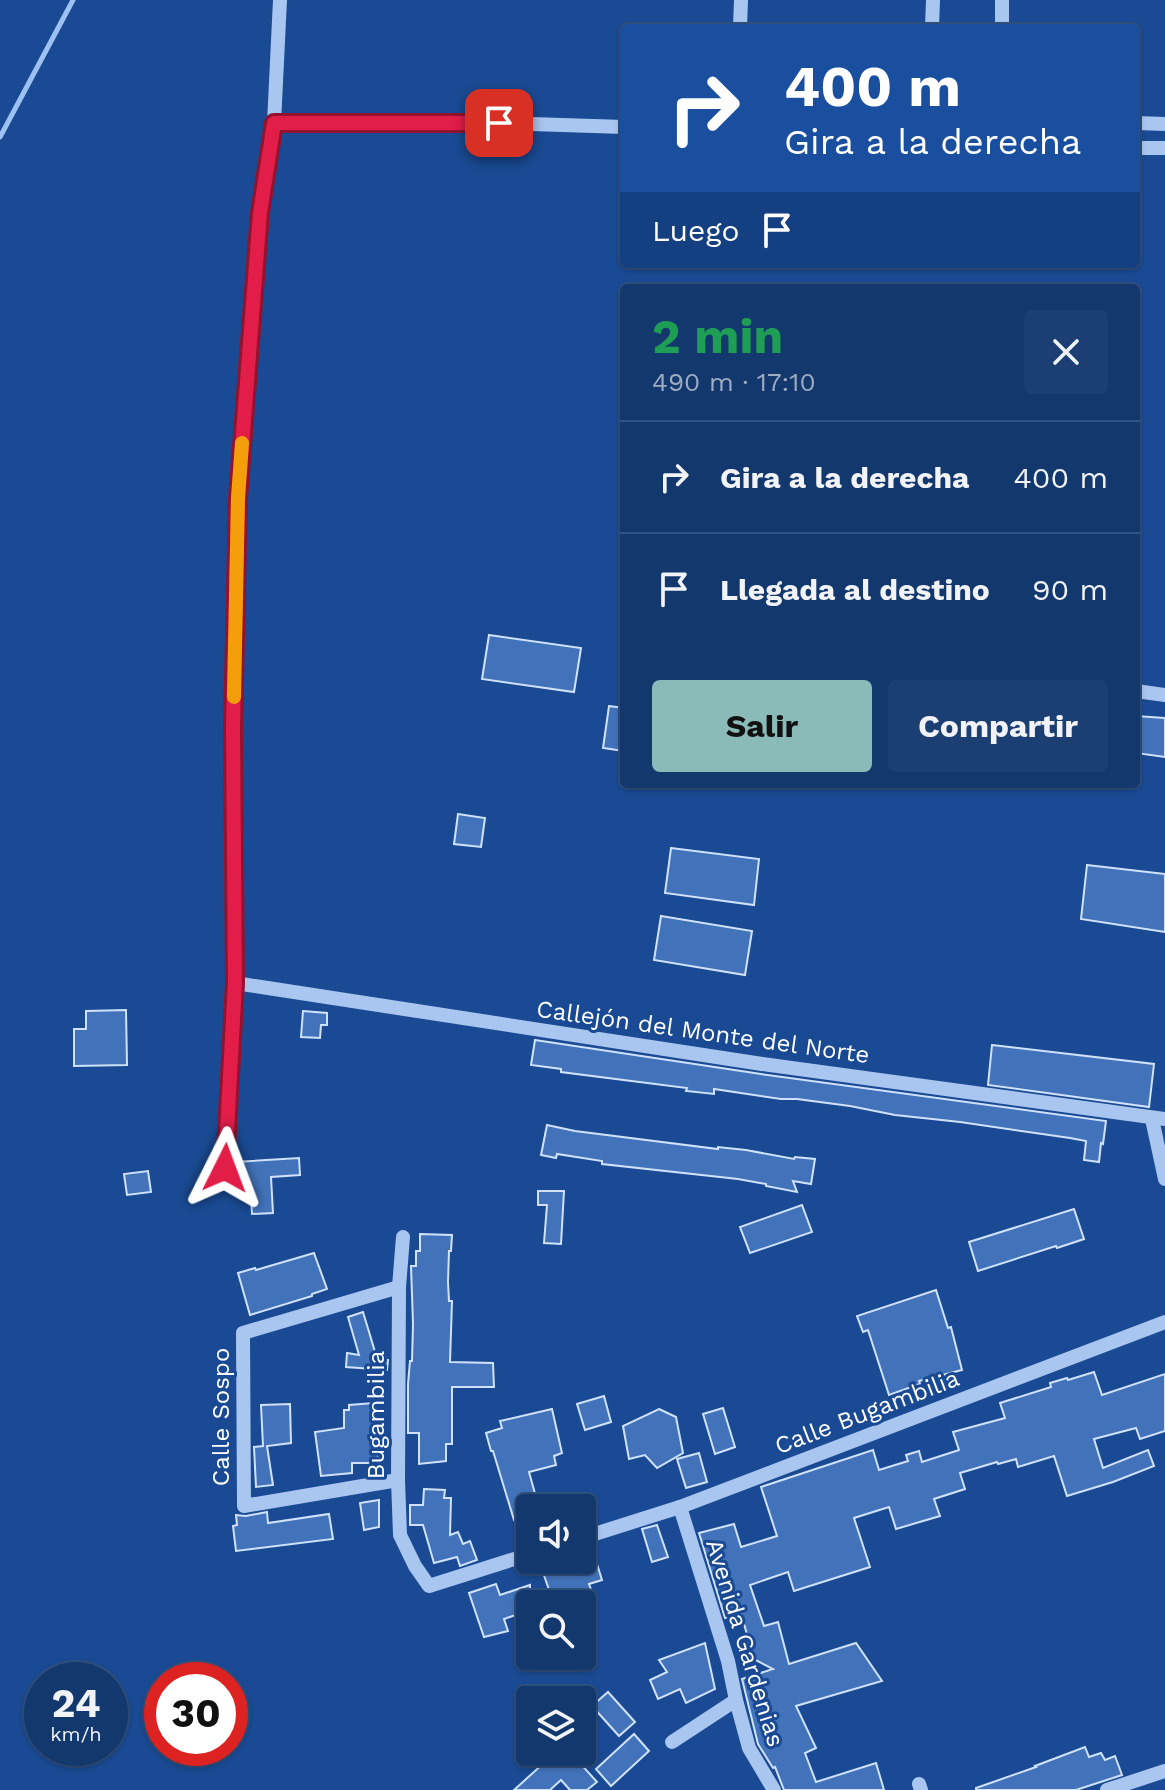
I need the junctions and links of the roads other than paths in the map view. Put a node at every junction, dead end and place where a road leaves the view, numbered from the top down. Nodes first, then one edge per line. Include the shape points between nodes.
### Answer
1 (280, 0) edge
2 (741, 0) edge
3 (933, 0) edge
4 (1002, 0) edge
5 (740, 24) edge
6 (932, 24) edge
7 (1002, 24) edge
8 (274, 123) junction
9 (1140, 123) edge
10 (1165, 124) edge
11 (620, 127) edge
12 (1140, 148) edge
13 (1165, 148) edge
14 (1140, 692) edge
15 (1165, 695) edge
16 (235, 983) junction
17 (1159, 1119) edge
18 (225, 1168) dead end
19 (1165, 1179) edge
20 (403, 1237) dead end
21 (399, 1287) junction
22 (1165, 1322) edge
23 (398, 1480) junction
24 (680, 1507) junction
25 (596, 1534) edge
26 (516, 1558) edge
27 (736, 1700) junction
28 (672, 1742) dead end
29 (1165, 1771) edge
30 (774, 1790) edge
31 (1107, 1790) edge

1 - 8 street
2 - 5 street
3 - 6 street
4 - 7 street
8 - 11 street
8 - 16 street via 260,213 238,498
9 - 10 street
12 - 13 street
14 - 15 street
16 - 17 street, Callejón del Monte del Norte
16 - 18 street
17 - 19 street
20 - 21 street, Bugambilia
21 - 23 street, Bugambilia
21 - 23 street, Calle Sospo via 243,1333 244,1506
22 - 24 street, Calle Bugambilia
23 - 26 street, Bugambilia via 400,1535 429,1586
24 - 25 street, Calle Bugambilia
24 - 27 street, Avenida Gardenias
27 - 28 street
27 - 30 street, Avenida Gardenias via 749,1748
29 - 31 street

